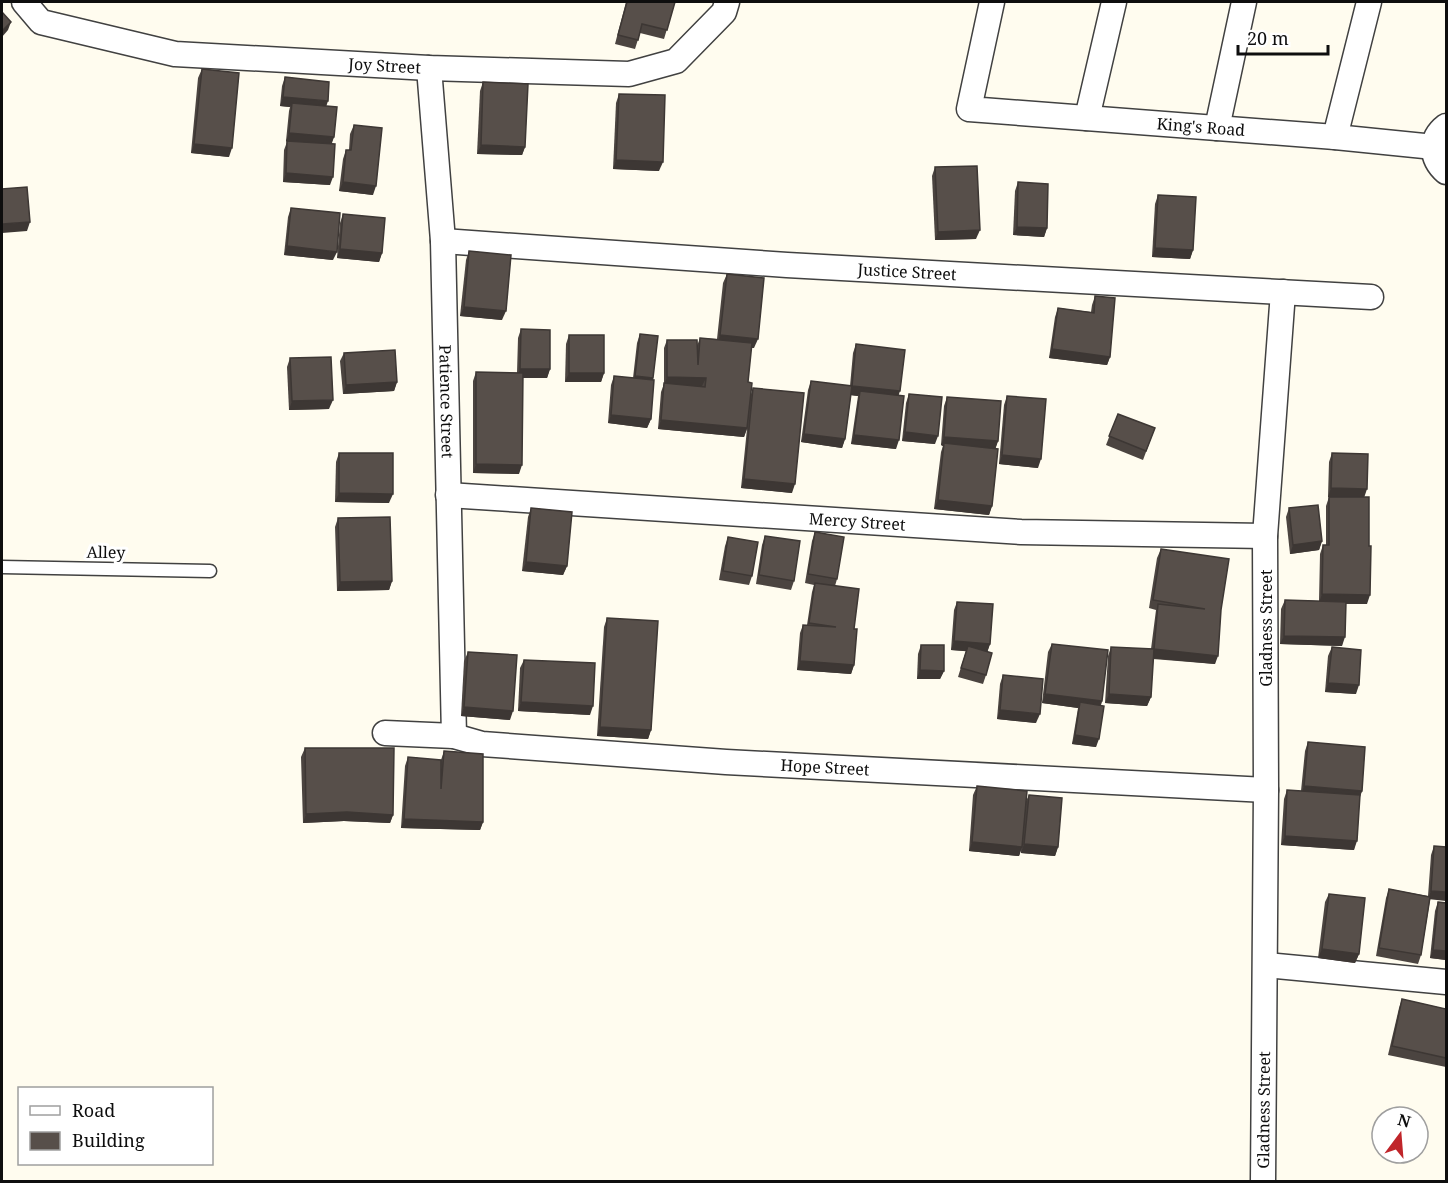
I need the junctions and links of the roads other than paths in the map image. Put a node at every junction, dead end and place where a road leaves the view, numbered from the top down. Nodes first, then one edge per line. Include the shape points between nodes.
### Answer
1 (24, 2) edge
2 (727, 2) edge
3 (992, 2) edge
4 (1114, 2) edge
5 (1244, 2) edge
6 (1369, 2) edge
7 (429, 68) junction
8 (1087, 118) junction
9 (1446, 126) edge
10 (1217, 128) junction
11 (1335, 137) junction
12 (1434, 147) junction
13 (1446, 172) edge
14 (444, 241) junction
15 (1283, 292) junction
16 (1371, 297) dead end
17 (448, 495) junction
18 (1265, 536) junction
19 (2, 567) edge
20 (210, 571) dead end
21 (385, 733) dead end
22 (454, 736) junction
23 (1266, 789) junction
24 (1266, 965) junction
25 (1446, 982) edge
26 (1263, 1182) edge

1 - 7 street, Joy Street via 41,22 176,54
2 - 7 street, Joy Street via 724,12 676,61 629,74
3 - 8 street, King's Road via 969,110
4 - 8 street
5 - 10 street
6 - 11 street
7 - 14 street, Patience Street
8 - 10 street, King's Road
9 - 12 street
10 - 11 street, King's Road
11 - 12 street, King's Road
12 - 13 street via 1439,165
14 - 15 street, Justice Street via 799,266
14 - 17 street, Patience Street
15 - 16 street, Justice Street
15 - 18 street, Gladness Street
17 - 18 street, Mercy Street via 1021,532
17 - 22 street, Patience Street
18 - 23 street, Gladness Street
19 - 20 lane, Alley
21 - 22 street, Hope Street
22 - 23 street, Hope Street via 482,744 714,761
23 - 24 street, Gladness Street
24 - 25 street
24 - 26 street, Gladness Street

